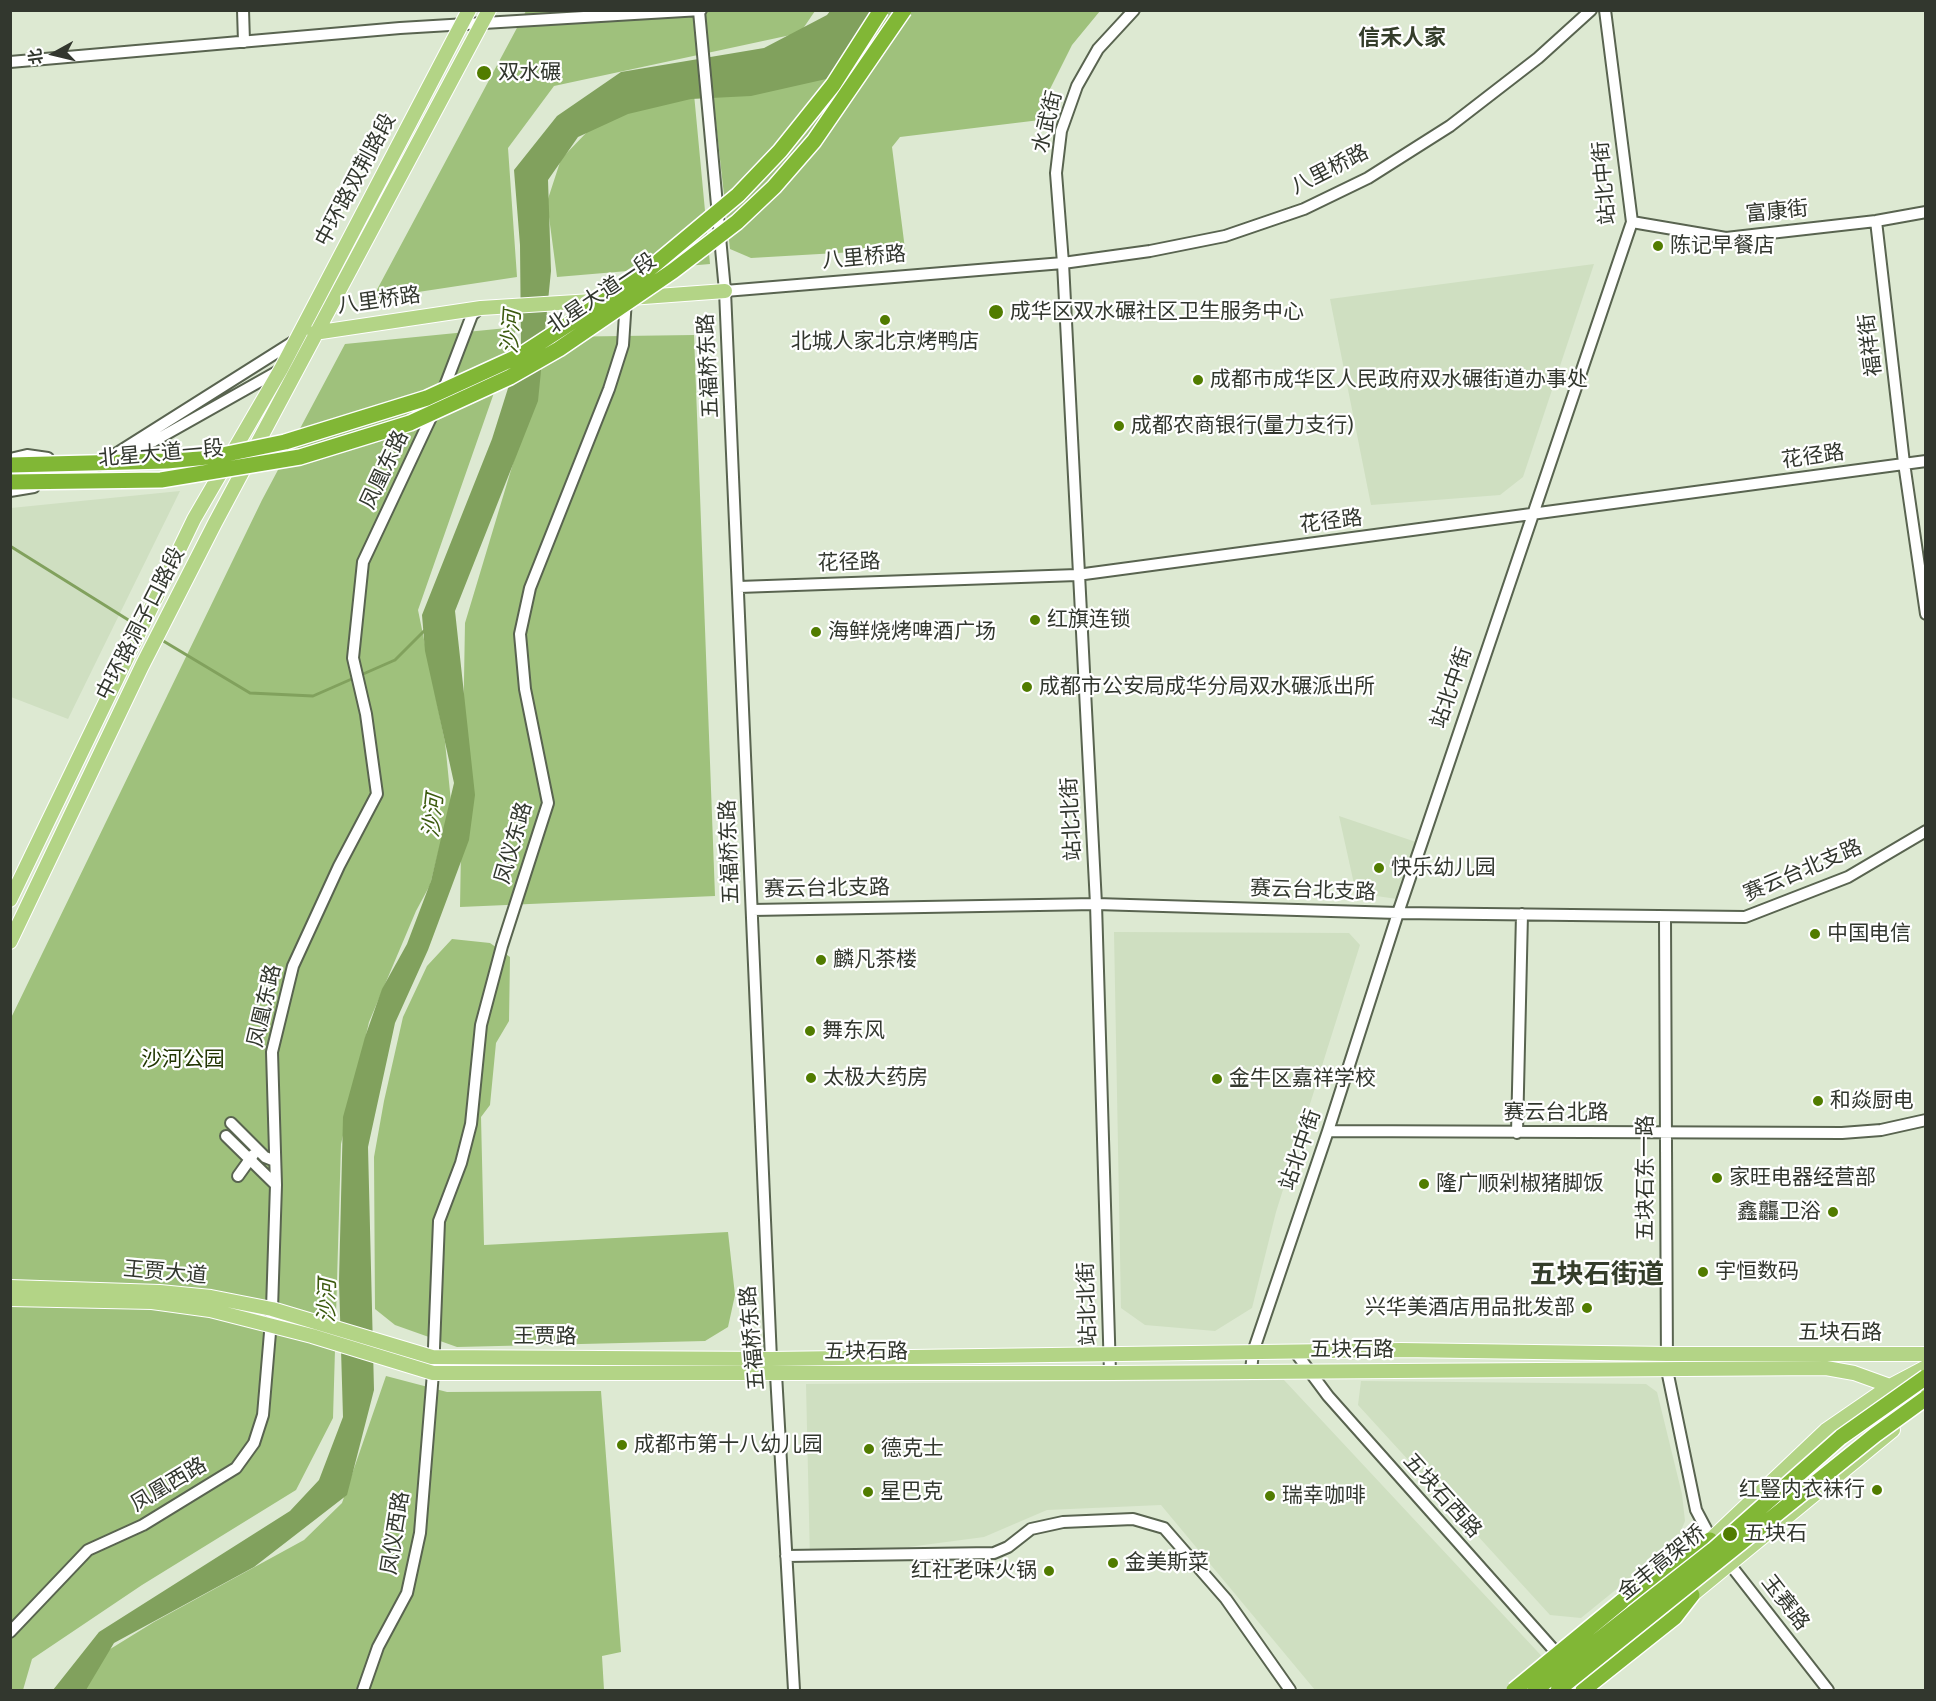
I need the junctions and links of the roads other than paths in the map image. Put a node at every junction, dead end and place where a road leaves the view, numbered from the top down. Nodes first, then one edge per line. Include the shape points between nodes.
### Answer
1 (243, 10) edge
2 (470, 10) edge
3 (489, 10) edge
4 (881, 10) edge
5 (904, 10) edge
6 (1134, 10) edge
7 (1592, 10) edge
8 (1605, 10) edge
9 (700, 11) edge
10 (481, 25) junction
11 (461, 26) junction
12 (244, 42) junction
13 (10, 62) edge
14 (1926, 212) edge
15 (1876, 221) junction
16 (1632, 222) junction
17 (1063, 263) junction
18 (725, 291) junction
19 (626, 298) junction
20 (481, 308) junction
21 (319, 331) junction
22 (293, 342) junction
23 (281, 369) junction
24 (10, 459) edge
25 (108, 459) junction
26 (1926, 461) edge
27 (1904, 463) junction
28 (10, 465) edge
29 (10, 475) edge
30 (10, 482) edge
31 (10, 491) edge
32 (1531, 516) junction
33 (1077, 575) junction
34 (739, 587) junction
35 (1926, 614) edge
36 (1926, 831) edge
37 (10, 900) edge
38 (1096, 904) junction
39 (752, 910) junction
40 (1398, 913) junction
41 (1522, 914) junction
42 (1665, 918) junction
43 (10, 942) edge
44 (1926, 1120) edge
45 (231, 1123) dead end
46 (1328, 1131) junction
47 (1517, 1133) junction
48 (1665, 1134) junction
49 (226, 1136) dead end
50 (257, 1149) junction
51 (250, 1159) junction
52 (275, 1161) junction
53 (238, 1176) dead end
54 (276, 1185) junction
55 (10, 1287) edge
56 (10, 1299) edge
57 (272, 1309) junction
58 (314, 1320) joint
59 (269, 1326) junction
60 (312, 1336) joint
61 (1253, 1352) junction
62 (1296, 1353) junction
63 (1110, 1354) junction
64 (1667, 1354) junction
65 (1926, 1354) edge
66 (432, 1357) junction
67 (777, 1359) junction
68 (1926, 1367) edge
69 (1667, 1370) junction
70 (1251, 1371) junction
71 (1309, 1371) junction
72 (433, 1373) junction
73 (1110, 1373) junction
74 (776, 1374) junction
75 (1926, 1377) edge
76 (1890, 1386) junction
77 (1926, 1391) edge
78 (1926, 1398) edge
79 (1926, 1403) edge
80 (1710, 1540) junction
81 (786, 1556) junction
82 (1730, 1564) junction
83 (1692, 1595) junction
84 (10, 1632) edge
85 (1564, 1661) junction
86 (363, 1690) edge
87 (794, 1690) edge
88 (1290, 1690) edge
89 (1514, 1690) edge
90 (1527, 1690) edge
91 (1536, 1690) edge
92 (1558, 1690) edge
93 (1566, 1690) edge
94 (1583, 1690) edge
95 (1828, 1690) edge

1 - 12 street
2 - 11 main road, 中环路双荆路段
3 - 10 main road, 中环路双荆路段
4 - 28 highway, 北星大道一段, bridge via 832,85 780,151 738,195 635,282 521,355 427,398 285,442 217,456 167,461
5 - 30 highway, 北星大道一段, bridge via 814,141 737,222 674,271 560,349 510,377 410,423 300,457 161,480
6 - 17 street, 水武街 via 1098,49 1077,86 1061,131 1056,173
7 - 17 street, 八里桥路 via 1538,58 1450,126 1368,178 1304,208 1225,236
8 - 16 street, 站北中街
9 - 10 street
9 - 18 street, 五福桥东路
10 - 11 street
10 - 21 main road, 中环路双荆路段
11 - 12 street
11 - 22 main road, 中环路双荆路段
12 - 13 street
14 - 15 street, 富康街
15 - 16 street, 富康街 via 1726,238
15 - 27 street, 福祥街
16 - 32 street, 站北中街
17 - 18 street, 八里桥路
17 - 33 street, 站北北街
18 - 19 main road, 八里桥路
18 - 34 street, 五福桥东路
19 - 20 main road, 八里桥路
19 - 66 street, 凤仪东路 via 623,345 613,378 530,588 520,634 525,689 548,803 481,1025 471,1124 462,1163 439,1221
20 - 21 main road, 八里桥路
20 - 52 street, 凤凰东路 via 472,315 445,388 363,562 353,658 366,714 377,794 293,966 272,1052
21 - 22 main road, 八里桥路
21 - 43 main road, 中环路洞子口路段 via 142,666
22 - 23 main road, 中环路双荆路段
22 - 25 street, 八里桥路
23 - 25 street, 八里桥路 via 154,441
23 - 37 main road, 中环路洞子口路段 via 194,519
24 - 25 street, 八里桥路 via 27,455
25 - 29 street, 八里桥路 via 81,470
25 - 31 street, 八里桥路 via 84,474
26 - 27 street, 花径路
27 - 32 street, 花径路
27 - 35 street, 福祥街
32 - 33 street, 花径路
32 - 40 street, 站北中街
33 - 34 street, 花径路
33 - 38 street, 站北北街
34 - 39 street, 五福桥东路
36 - 42 street, 赛云台北支路 via 1848,877 1766,911 1745,917
38 - 39 street, 赛云台北支路
38 - 40 street, 赛云台北支路
38 - 63 street, 站北北街
39 - 67 street, 五福桥东路
40 - 41 street, 赛云台北支路
40 - 46 street, 站北中街
41 - 42 street, 赛云台北支路
41 - 47 street
42 - 48 street, 五块石东一路
44 - 48 street, 赛云台北路 via 1881,1130
45 - 50 street
46 - 47 street, 赛云台北路
46 - 61 street, 站北中街
47 - 48 street, 赛云台北路
48 - 64 street, 五块石东一路
49 - 51 street
50 - 51 street
50 - 52 street
51 - 53 street
51 - 54 street
52 - 54 street, 凤凰东路
54 - 57 street, 凤凰东路
55 - 57 main road, 王贾大道 via 160,1292
56 - 59 main road, 王贾大道 via 153,1302 210,1310
57 - 58 main road, 王贾大道
57 - 59 street, 凤凰东路
58 - 66 main road, 王贾路
59 - 60 main road, 王贾大道
59 - 84 street, 凤凰西路 via 263,1415 254,1443 236,1468 143,1525 88,1550
60 - 72 main road, 王贾路
61 - 62 main road, 五块石路
61 - 63 main road, 五块石路
61 - 70 street, 站北中街
62 - 64 main road, 五块石路 via 1401,1350
62 - 71 street, 五块石西路
63 - 67 main road, 五块石路
63 - 73 street, 站北北街
64 - 65 main road, 五块石路
64 - 69 street, 五块石东一路
66 - 67 main road, 王贾路
66 - 72 street, 凤仪东路
67 - 74 street, 五福桥东路
68 - 76 main road
69 - 71 main road, 五块石路
69 - 76 main road, 五块石路 via 1826,1368
69 - 80 street, 五块石东一路 via 1696,1510
70 - 71 main road, 五块石路
70 - 73 main road, 五块石路
71 - 85 street, 五块石西路
72 - 74 main road, 王贾路
72 - 86 street, 凤仪西路 via 420,1533 407,1593 378,1647
73 - 74 main road, 五块石路
74 - 81 street, 五福桥东路
75 - 91 highway, 金丰高架桥, bridge via 1841,1437 1713,1550
76 - 77 main road, 五块石路
76 - 80 main road via 1827,1430
78 - 92 highway, 金丰高架桥, bridge
79 - 82 main road
80 - 82 street, 玉赛路
80 - 85 main road
80 - 89 highway, bridge via 1671,1562
81 - 87 street, 五福桥东路
81 - 88 street via 994,1553 1030,1529 1063,1522 1133,1519 1164,1528 1226,1599
82 - 83 main road
82 - 95 street, 玉赛路
83 - 93 main road
83 - 94 highway via 1675,1617
85 - 90 main road

